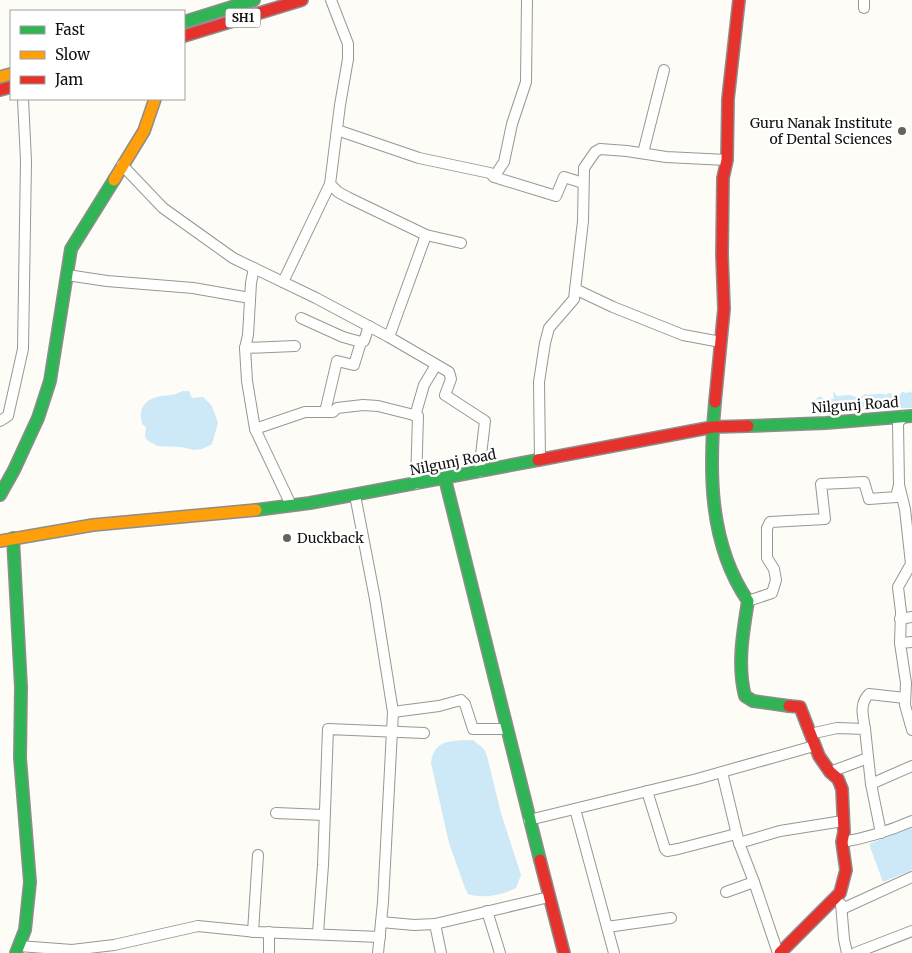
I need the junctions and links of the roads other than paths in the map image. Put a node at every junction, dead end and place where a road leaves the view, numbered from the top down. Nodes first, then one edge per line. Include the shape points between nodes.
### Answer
1 (254, 0) edge
2 (302, 0) edge
3 (331, 0) edge
4 (527, 0) edge
5 (739, 0) edge
6 (222, 5) edge
7 (185, 22) edge
8 (185, 36) edge
9 (664, 70) dead end
10 (23, 100) edge
11 (154, 100) edge
12 (337, 130) junction
13 (643, 154) junction
14 (727, 160) junction
15 (122, 165) junction
16 (494, 177) junction
17 (584, 183) junction
18 (330, 184) junction
19 (426, 235) junction
20 (461, 243) dead end
21 (254, 268) junction
22 (67, 275) junction
23 (283, 282) junction
24 (575, 290) junction
25 (250, 298) junction
26 (301, 318) dead end
27 (369, 326) junction
28 (388, 337) junction
29 (361, 342) junction
30 (721, 342) junction
31 (295, 346) dead end
32 (245, 348) junction
33 (436, 365) junction
34 (325, 412) junction
35 (415, 416) junction
36 (908, 416) edge
37 (0, 421) edge
38 (713, 427) junction
39 (255, 429) junction
40 (540, 460) junction
41 (479, 472) junction
42 (445, 478) junction
43 (416, 484) junction
44 (899, 485) junction
45 (0, 494) edge
46 (355, 495) junction
47 (291, 505) junction
48 (13, 538) junction
49 (0, 540) edge
50 (909, 568) edge
51 (748, 601) junction
52 (912, 617) edge
53 (900, 619) junction
54 (912, 642) edge
55 (900, 643) junction
56 (907, 692) edge
57 (394, 712) junction
58 (507, 729) junction
59 (865, 729) junction
60 (912, 730) edge
61 (392, 731) junction
62 (424, 733) dead end
63 (810, 734) junction
64 (814, 746) junction
65 (868, 758) junction
66 (912, 766) edge
67 (722, 772) junction
68 (830, 772) junction
69 (871, 784) junction
70 (648, 791) junction
71 (576, 809) junction
72 (276, 813) dead end
73 (324, 815) junction
74 (529, 820) junction
75 (912, 821) edge
76 (843, 822) junction
77 (880, 833) junction
78 (738, 838) junction
79 (842, 842) junction
80 (258, 855) dead end
81 (912, 877) edge
82 (754, 882) junction
83 (726, 892) dead end
84 (840, 893) junction
85 (549, 896) junction
86 (842, 909) junction
87 (487, 911) junction
88 (671, 918) dead end
89 (381, 922) junction
90 (435, 924) junction
91 (607, 927) junction
92 (912, 931) edge
93 (253, 932) junction
94 (269, 932) junction
95 (318, 933) junction
96 (380, 937) junction
97 (18, 949) edge
98 (268, 953) edge
99 (378, 953) edge
100 (441, 953) edge
101 (500, 953) edge
102 (564, 953) edge
103 (614, 953) edge
104 (779, 953) edge
105 (847, 953) edge
106 (855, 953) edge

1 - 6 street, SH1
2 - 8 street, SH1
3 - 12 street via 348,44
4 - 16 street via 526,82 504,162
5 - 14 street via 728,98
6 - 7 street, SH1
9 - 13 street
10 - 37 street via 26,161 23,349 8,416
11 - 15 street via 144,131
12 - 16 street via 406,154 490,172
12 - 18 street
13 - 14 street
13 - 17 street via 600,149 584,168
14 - 30 street via 722,178 724,309
15 - 21 street via 163,208 233,258
15 - 22 street via 71,249
16 - 17 street via 556,196 564,177
17 - 24 street
18 - 19 street via 349,198
18 - 23 street
19 - 20 street
19 - 28 street
21 - 23 street
21 - 25 street
22 - 25 street via 193,288
22 - 45 street via 50,381 38,418
23 - 27 street
24 - 30 street via 683,335
24 - 40 street via 574,299 549,328 545,343 539,382
25 - 32 street
26 - 29 street
27 - 28 street
27 - 29 street
28 - 33 street
29 - 34 street via 354,365 337,361
30 - 38 street
31 - 32 street
32 - 39 street
33 - 35 street via 424,385
33 - 41 street via 451,375 445,395 485,421
34 - 35 street via 363,405
34 - 39 street via 305,412
35 - 43 street via 418,416
36 - 38 street, Nilgunj Road
36 - 44 street via 898,423
38 - 40 street, Nilgunj Road
38 - 51 street via 715,513 727,562
39 - 47 street
40 - 41 street, Nilgunj Road
41 - 42 street, Nilgunj Road
42 - 43 street, Nilgunj Road
42 - 58 street
43 - 46 street, Nilgunj Road
44 - 50 street via 905,509
44 - 51 street via 896,497 869,500 864,482 821,484 825,519 770,522 767,558 774,569 775,586 772,593
46 - 47 street, Nilgunj Road
46 - 57 street
47 - 48 street, Nilgunj Road
48 - 49 street, Nilgunj Road
48 - 97 street via 21,687 20,748 30,882 25,930
50 - 53 street via 898,587
51 - 63 street via 742,666 745,696 800,707
52 - 53 street
53 - 55 street
54 - 55 street
55 - 56 street
56 - 59 street via 869,694 862,704
56 - 60 street via 905,705
57 - 58 street via 461,700 473,728
57 - 61 street
58 - 74 street
59 - 63 street via 838,728
59 - 65 street
61 - 62 street
61 - 73 street via 328,729
61 - 89 street
63 - 64 street
64 - 67 street
64 - 68 street
65 - 68 street
65 - 69 street
66 - 69 street
67 - 70 street
67 - 78 street
68 - 76 street via 842,789
69 - 77 street
70 - 71 street
70 - 78 street via 665,849 678,850
71 - 74 street
71 - 91 street
72 - 73 street
73 - 95 street
74 - 85 street
75 - 77 street
76 - 78 street
76 - 79 street
77 - 79 street
78 - 82 street
79 - 84 street via 846,870
80 - 93 street
81 - 86 street
82 - 83 street
82 - 104 street
84 - 86 street
84 - 104 street
85 - 87 street
85 - 102 street
86 - 105 street
87 - 90 street
87 - 101 street
88 - 91 street
89 - 90 street
89 - 96 street
90 - 100 street
91 - 103 street
92 - 106 street
93 - 94 street
93 - 97 street via 198,926 114,945 72,950
94 - 95 street
94 - 98 street
95 - 96 street
96 - 99 street

